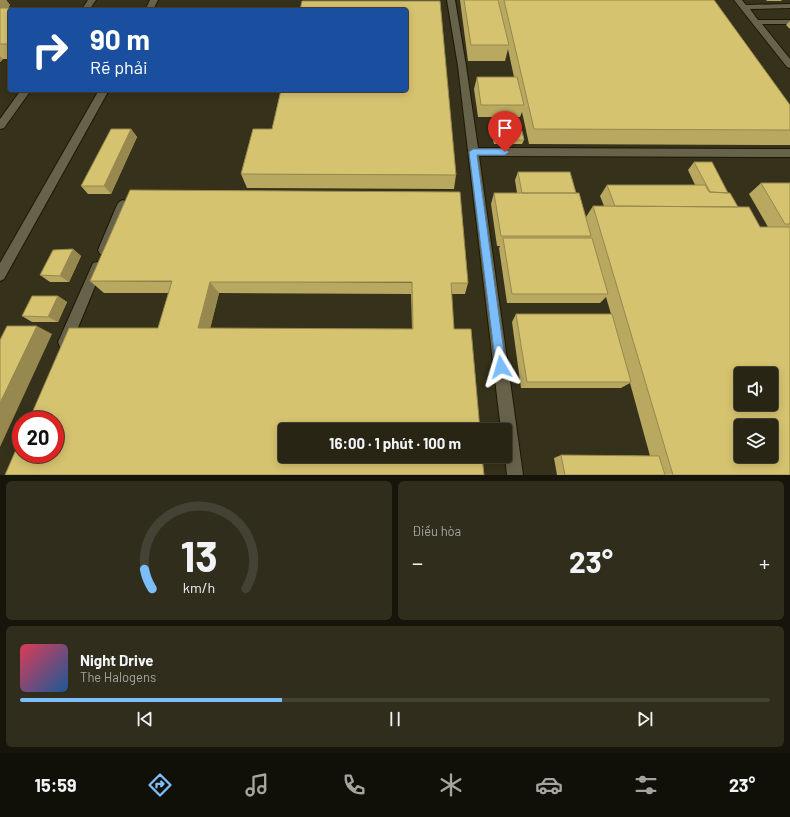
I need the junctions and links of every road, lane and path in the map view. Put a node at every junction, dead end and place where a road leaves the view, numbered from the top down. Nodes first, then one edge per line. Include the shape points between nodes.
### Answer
1 (452, 0) edge
2 (741, 3) edge
3 (790, 6) edge
4 (756, 22) junction
5 (790, 22) edge
6 (790, 65) edge
7 (25, 92) edge
8 (103, 92) edge
9 (0, 126) edge
10 (473, 152) junction
11 (790, 153) edge
12 (123, 206) edge
13 (0, 275) edge
14 (59, 356) edge
15 (515, 475) edge

1 - 10 street
2 - 3 street
2 - 4 street
4 - 5 street
4 - 6 street
7 - 9 street
8 - 13 street
10 - 11 street
10 - 15 street
12 - 14 street

